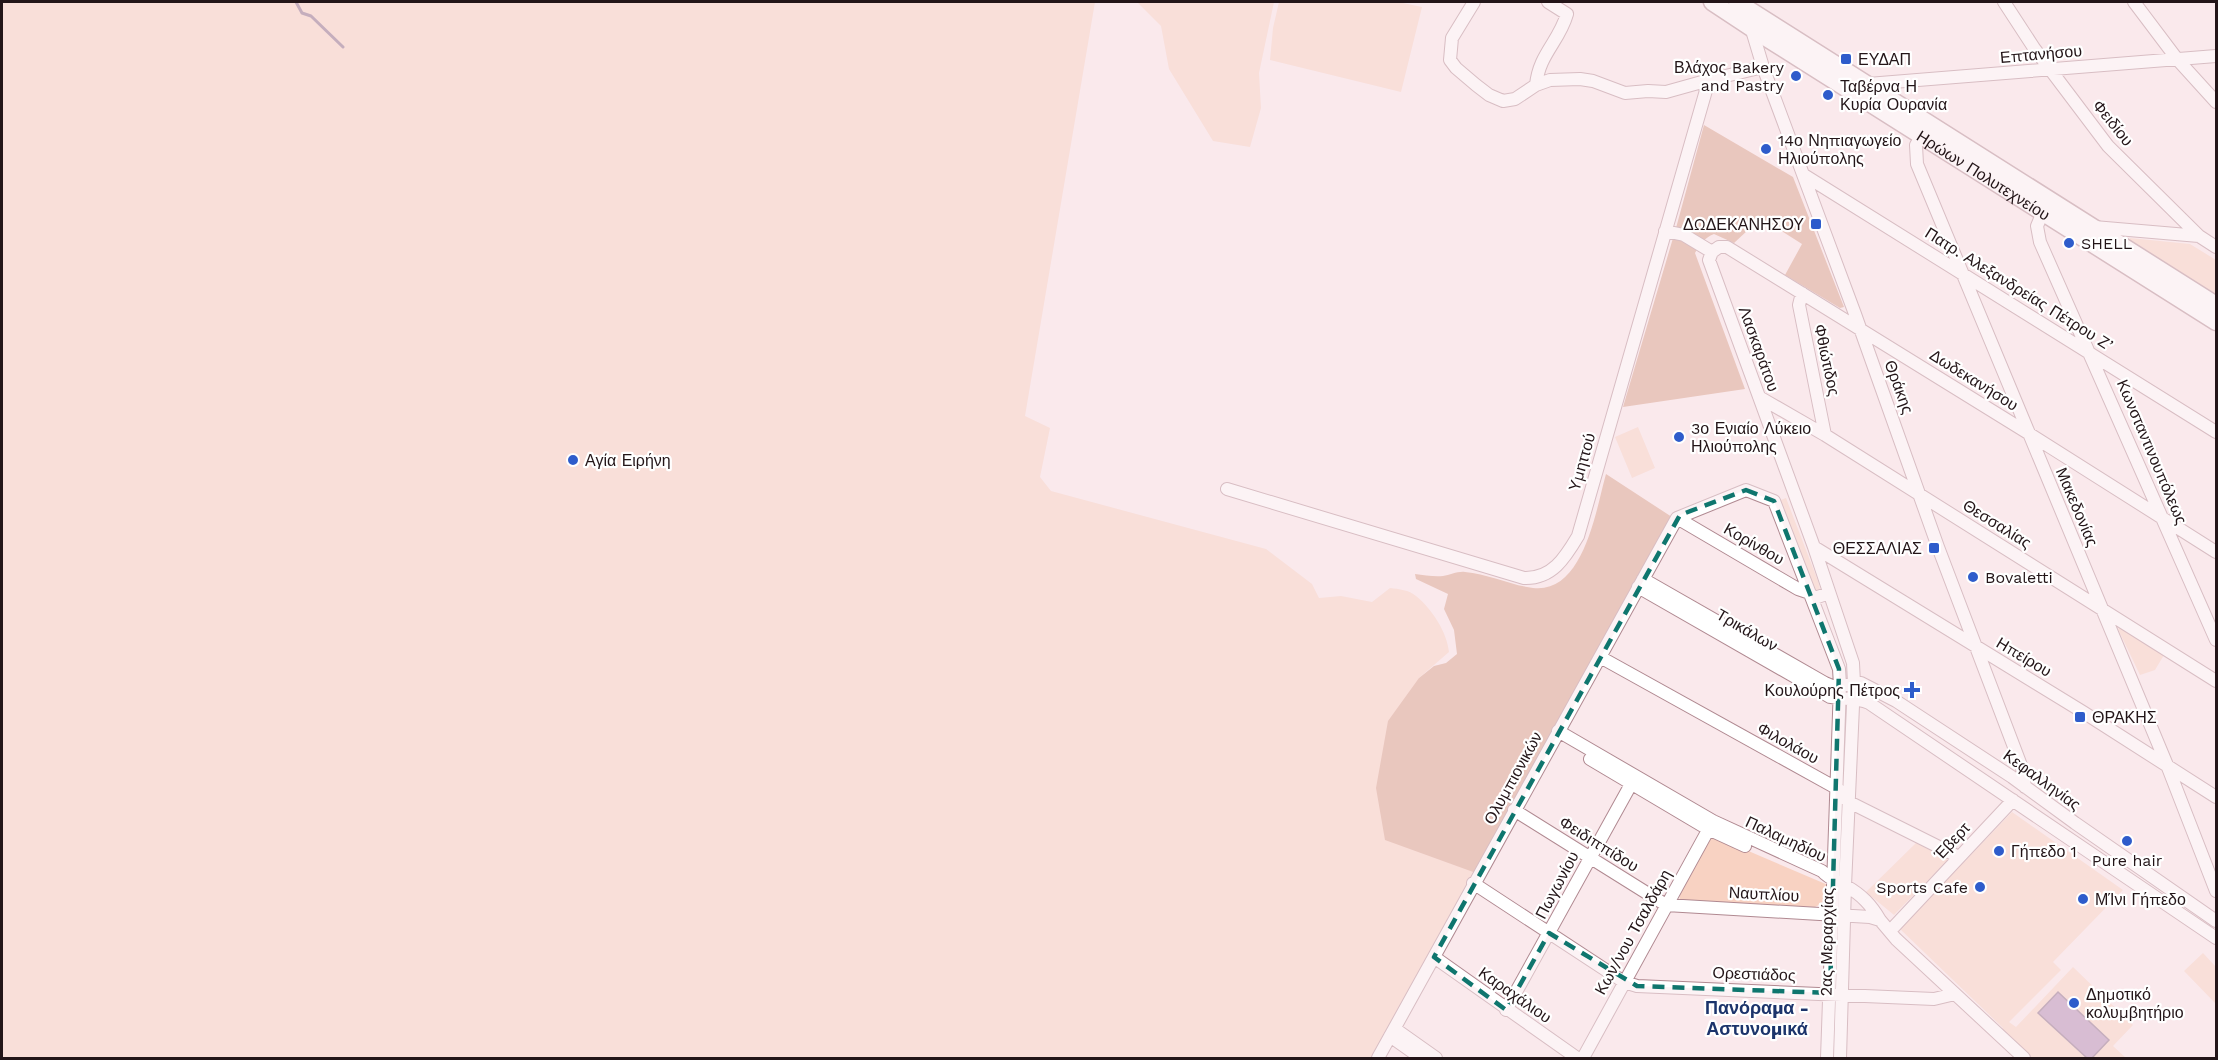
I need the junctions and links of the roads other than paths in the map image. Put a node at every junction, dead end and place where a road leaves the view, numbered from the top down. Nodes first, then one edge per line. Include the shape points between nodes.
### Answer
1 (1474, 2) edge
2 (1548, 2) edge
3 (1735, 2) edge
4 (2004, 2) edge
5 (2134, 2) edge
6 (1714, 3) edge
7 (1753, 29) junction
8 (2217, 56) edge
9 (2177, 59) junction
10 (1763, 67) junction
11 (2050, 69) junction
12 (1709, 80) junction
13 (1868, 84) junction
14 (1536, 85) junction
15 (2217, 102) edge
16 (1922, 135) junction
17 (1804, 175) junction
18 (2043, 212) junction
19 (2094, 227) junction
20 (1665, 231) junction
21 (2199, 236) junction
22 (2217, 247) edge
23 (1712, 252) junction
24 (1964, 275) junction
25 (1802, 293) junction
26 (2217, 305) edge
27 (2217, 322) edge
28 (1860, 328) junction
29 (2091, 353) junction
30 (1759, 397) junction
31 (2217, 432) edge
32 (2028, 433) junction
33 (1825, 435) junction
34 (1227, 489) dead end
35 (1921, 496) junction
36 (1679, 517) junction
37 (2163, 519) junction
38 (1814, 547) junction
39 (2217, 552) edge
40 (1641, 583) junction
41 (1829, 593) junction
42 (1811, 596) junction
43 (2101, 608) junction
44 (2217, 640) edge
45 (1976, 646) junction
46 (1599, 657) junction
47 (2217, 681) edge
48 (1854, 683) junction
49 (1840, 685) junction
50 (1853, 698) junction
51 (1840, 699) junction
52 (1556, 735) junction
53 (2167, 765) junction
54 (1633, 779) junction
55 (2025, 787) junction
56 (1838, 789) junction
57 (2217, 797) edge
58 (2013, 800) junction
59 (1849, 802) junction
60 (1514, 810) junction
61 (1710, 825) junction
62 (1959, 857) junction
63 (1590, 858) junction
64 (1835, 881) junction
65 (1473, 883) junction
66 (2217, 891) edge
67 (1666, 905) junction
68 (1839, 914) junction
69 (1880, 920) junction
70 (2217, 921) edge
71 (1890, 931) junction
72 (1550, 933) junction
73 (2217, 938) edge
74 (1434, 957) junction
75 (1624, 982) junction
76 (1836, 994) junction
77 (1955, 994) junction
78 (1506, 1010) junction
79 (1392, 1033) junction
80 (1378, 1059) edge
81 (1421, 1059) edge
82 (1436, 1059) edge
83 (1577, 1059) edge
84 (1583, 1059) edge
85 (1827, 1059) edge
86 (1840, 1059) edge
87 (2024, 1059) edge

1 - 14 street via 1452,38 1450,60 1489,95 1503,101 1515,99
2 - 14 street via 1567,14 1539,64
3 - 6 street via 1722,6
3 - 7 street, Θράκης
3 - 13 main road, Ηρώων Πολυτεχνείου
4 - 11 street, Φειδίου
5 - 9 street
6 - 7 main road, Ηρώων Πολυτεχνείου
7 - 10 street, Θράκης
7 - 16 main road, Ηρώων Πολυτεχνείου
8 - 9 street, Επτανήσου
9 - 11 street, Επτανήσου
9 - 15 street
10 - 12 street
10 - 17 street, Θράκης
11 - 13 street, Επτανήσου
11 - 21 street, Φειδίου via 2108,146
12 - 14 street via 1666,92 1625,93 1580,79 1550,80
12 - 20 street, Υμηττού
13 - 19 main road, Ηρώων Πολυτεχνείου
16 - 18 main road, Ηρώων Πολυτεχνείου
16 - 24 street, Μακεδονίας via 1916,146 1917,164
17 - 24 street, Πατρ. Αλεξανδρείας Πέτρου Ζ’
17 - 28 street, Θράκης
18 - 27 main road, Ηρώων Πολυτεχνείου
18 - 29 street, Κωνσταντινουπόλεως via 2037,226 2040,242
19 - 21 street, Ηρώων Πολυτεχνείου
19 - 26 main road, Ηρώων Πολυτεχνείου
20 - 23 street via 1684,235
20 - 34 street, Υμηττού via 1578,536 1558,565 1544,576 1524,578 1469,563
21 - 22 street, Φειδίου
23 - 25 street, Δωδεκανήσου via 1719,246 1727,247
23 - 30 street, Λασκαράτου via 1709,260
24 - 29 street, Πατρ. Αλεξανδρείας Πέτρου Ζ’
24 - 32 street, Μακεδονίας
25 - 28 street, Δωδεκανήσου
25 - 33 street, Φθιώτιδος via 1799,305
28 - 32 street, Δωδεκανήσου
28 - 35 street, Θράκης
29 - 31 street, Πατρ. Αλεξανδρείας Πέτρου Ζ’
29 - 37 street, Κωνσταντινουπόλεως
30 - 33 street, Θεσσαλίας
30 - 38 street, Λασκαράτου
32 - 37 street, Δωδεκανήσου
32 - 43 street, Μακεδονίας
33 - 35 street, Θεσσαλίας
35 - 43 street, Θεσσαλίας
35 - 45 street, Θράκης
36 - 40 street, Ολυμπιονικών
36 - 42 street, Κορίνθου
36 - 42 street via 1746,490 1774,501
37 - 39 street, Δωδεκανήσου
37 - 44 street, Κωνσταντινουπόλεως
38 - 41 street, Λασκαράτου
38 - 45 street, Ηπείρου
40 - 46 street, Ολυμπιονικών
40 - 49 street, Τρικάλων via 1825,683
40 - 51 street, Τρικάλων via 1819,691
41 - 42 street
41 - 48 street, Λασκαράτου via 1853,663
42 - 49 street via 1839,669
43 - 47 street, Θεσσαλίας
43 - 53 street, Μακεδονίας
45 - 53 street, Ηπείρου
45 - 55 street, Θράκης via 2022,768
46 - 52 street, Ολυμπιονικών
46 - 56 street, Φιλολάου
48 - 49 street, Κεφαλληνίας
48 - 50 street, 2ας Μεραρχίας
48 - 55 street, Κεφαλληνίας via 1870,686 1896,701
49 - 51 street, 2ας Μεραρχίας
50 - 51 street, Κεφαλληνίας
50 - 58 street, Κεφαλληνίας via 1869,703
50 - 59 street, 2ας Μεραρχίας
51 - 56 street, 2ας Μεραρχίας
52 - 54 street, Παλαμηδίου
52 - 60 street, Ολυμπιονικών
53 - 57 street, Ηπείρου
53 - 66 street, Μακεδονίας
54 - 61 street, Παλαμηδίου
54 - 63 street, Πωγωνίου
55 - 70 street, Κεφαλληνίας
56 - 59 street, Φιλολάου
56 - 64 street, 2ας Μεραρχίας
58 - 62 street, Έβερτ
58 - 73 street, Κεφαλληνίας
59 - 62 street, Φιλολάου
59 - 64 street, 2ας Μεραρχίας
60 - 63 street, Φειδιππίδου
60 - 65 street, Ολυμπιονικών
61 - 64 street, Παλαμηδίου via 1822,871
61 - 67 street, Κων/νου Τσαλδάρη
62 - 71 street, Έβερτ
63 - 67 street, Φειδιππίδου
63 - 72 street, Πωγωνίου
64 - 68 street, 2ας Μεραρχίας
64 - 69 street, Παλαμηδίου via 1865,899
65 - 72 street
65 - 74 street, Ολυμπιονικών
67 - 68 street, Ναυπλίου
67 - 75 street, Κων/νου Τσαλδάρη
68 - 69 street, Ναυπλίου
68 - 76 street, 2ας Μεραρχίας
69 - 71 street
71 - 77 street
72 - 75 street
72 - 78 street, Πωγωνίου
74 - 78 street, Καραχάλιου
74 - 79 street, Ολυμπιονικών
75 - 76 street, Ορεστιάδος via 1638,986
75 - 84 street, Κων/νου Τσαλδάρη
76 - 77 street, Ορεστιάδος via 1934,999
76 - 85 street, 2ας Μεραρχίας
76 - 86 street, 2ας Μεραρχίας
77 - 87 street
78 - 83 street, Καραχάλιου
79 - 80 street, Ολυμπιονικών
79 - 81 street
79 - 82 street

